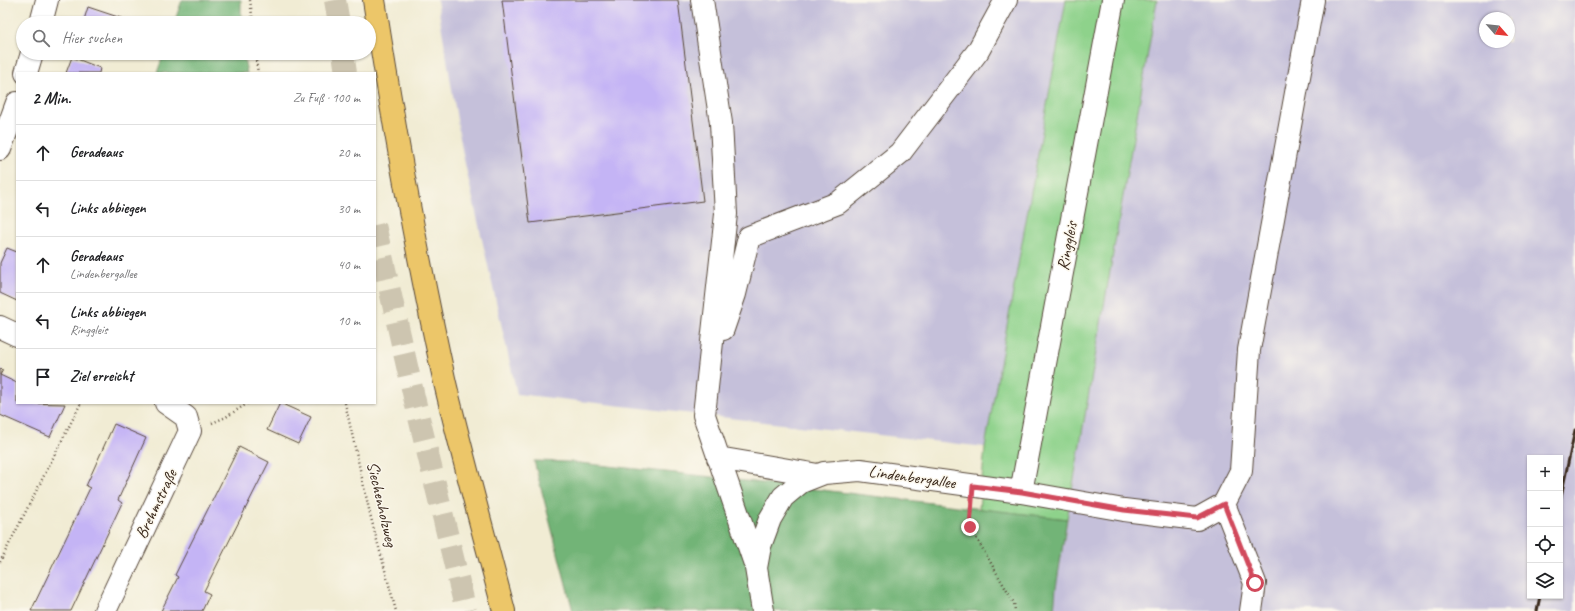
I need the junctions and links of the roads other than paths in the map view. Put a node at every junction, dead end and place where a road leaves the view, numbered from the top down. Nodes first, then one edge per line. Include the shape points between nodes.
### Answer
1 (47, 0) edge
2 (374, 0) edge
3 (702, 0) edge
4 (1006, 0) edge
5 (1113, 0) edge
6 (1313, 0) edge
7 (43, 16) edge
8 (30, 60) edge
9 (26, 72) edge
10 (16, 106) edge
11 (0, 149) edge
12 (0, 327) edge
13 (16, 335) edge
14 (710, 364) junction
15 (167, 404) edge
16 (718, 458) junction
17 (818, 475) junction
18 (1022, 492) junction
19 (1224, 504) junction
20 (756, 568) junction
21 (105, 611) edge
22 (504, 611) edge
23 (763, 611) edge
24 (1251, 611) edge

1 - 7 street
2 - 22 highway via 415,238 446,384
3 - 14 street via 721,123 726,214
4 - 14 street via 978,51 900,153 838,203 749,237 735,294
5 - 18 street, Ringgleis
6 - 19 street via 1249,350 1241,471
8 - 9 street
10 - 11 street
12 - 13 street
14 - 16 street via 704,415
15 - 21 street, Brehmstraße via 186,417 190,431
16 - 17 street, Lindenbergallee
16 - 20 street
17 - 18 street, Lindenbergallee via 860,470
17 - 20 street, Lindenbergallee via 802,482 783,497 770,519 760,546
18 - 19 street, Lindenbergallee via 1124,510 1197,518
19 - 24 street via 1255,583
20 - 23 street, Lindenbergallee

